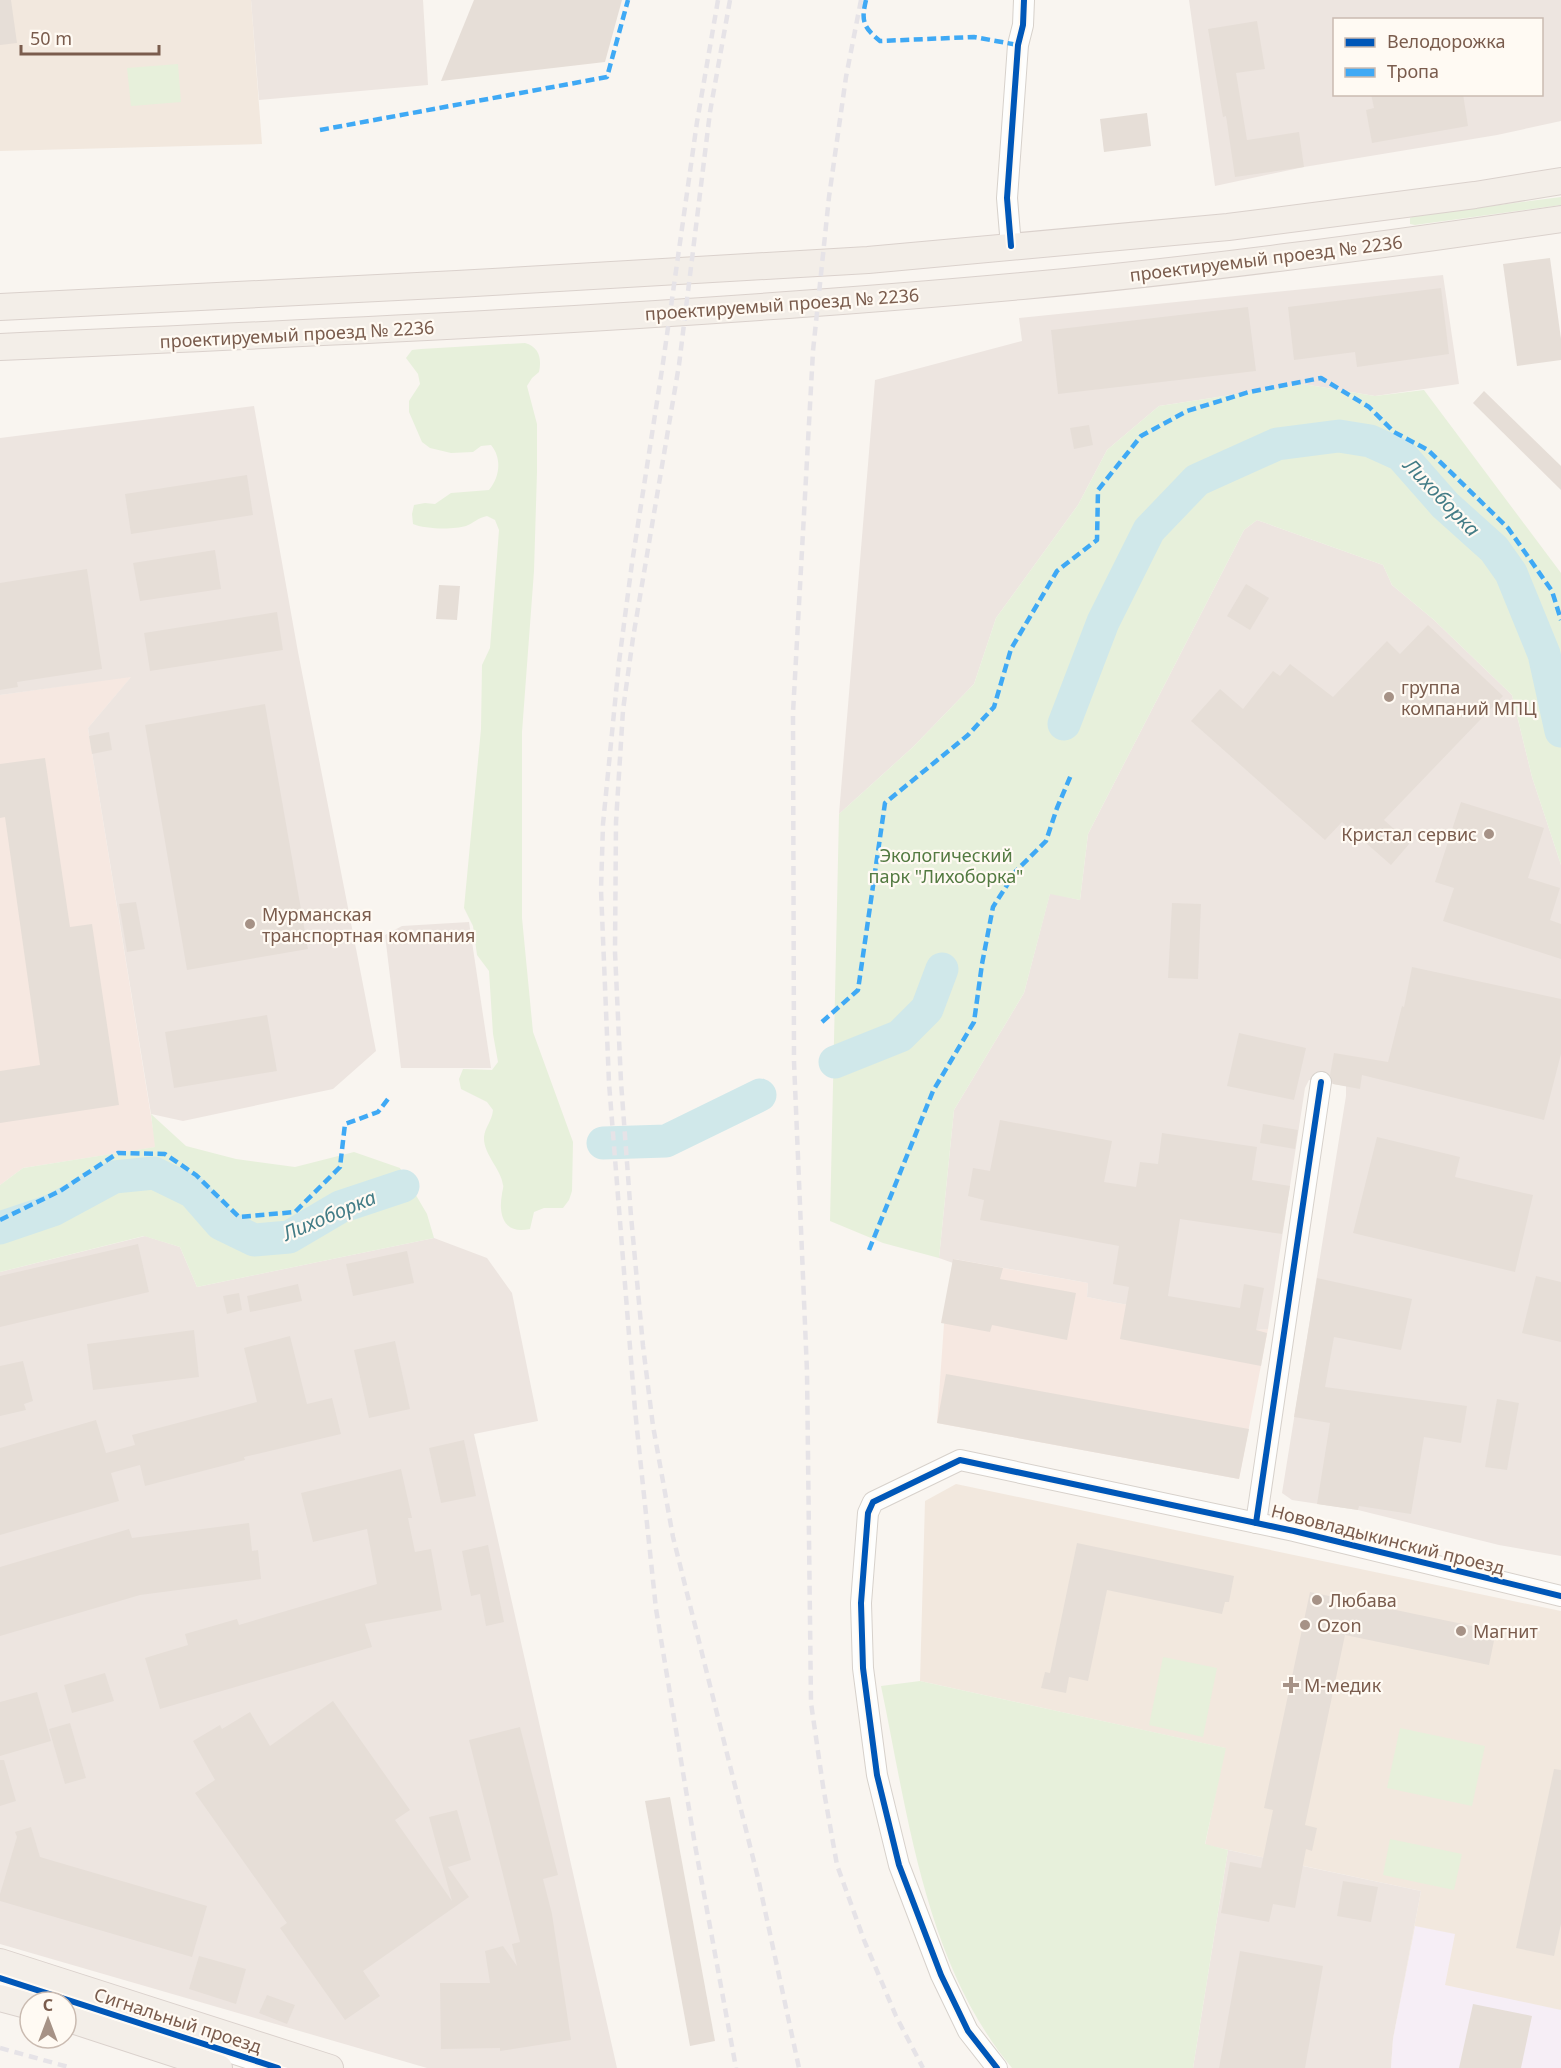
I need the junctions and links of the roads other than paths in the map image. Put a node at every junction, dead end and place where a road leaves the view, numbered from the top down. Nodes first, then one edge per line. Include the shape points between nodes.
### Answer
1 (1024, 0) edge
2 (1561, 180) edge
3 (1561, 219) edge
4 (1011, 246) junction
5 (0, 307) edge
6 (0, 347) edge
7 (1321, 1082) dead end
8 (1256, 1523) junction
9 (1561, 1596) edge
10 (0, 1962) edge
11 (0, 1978) edge
12 (0, 1998) edge
13 (18, 2003) edge
14 (78, 2022) edge
15 (219, 2068) edge
16 (278, 2068) edge
17 (330, 2068) edge
18 (997, 2068) edge

1 - 4 street via 1007,198
2 - 4 main road, проектируемый проезд № 2236 via 1240,225
3 - 6 main road, проектируемый проезд № 2236 via 1329,252 863,300 462,326
4 - 5 main road, проектируемый проезд № 2236 via 868,260
7 - 8 street
8 - 9 street, Нововладыкинский проезд
8 - 18 street, Нововладыкинский проезд via 960,1460 873,1502 868,1513 861,1603 863,1668 877,1775 899,1865 940,1975 968,2031
10 - 17 main road
11 - 16 street, Сигнальный проезд
12 - 13 main road
14 - 15 main road

